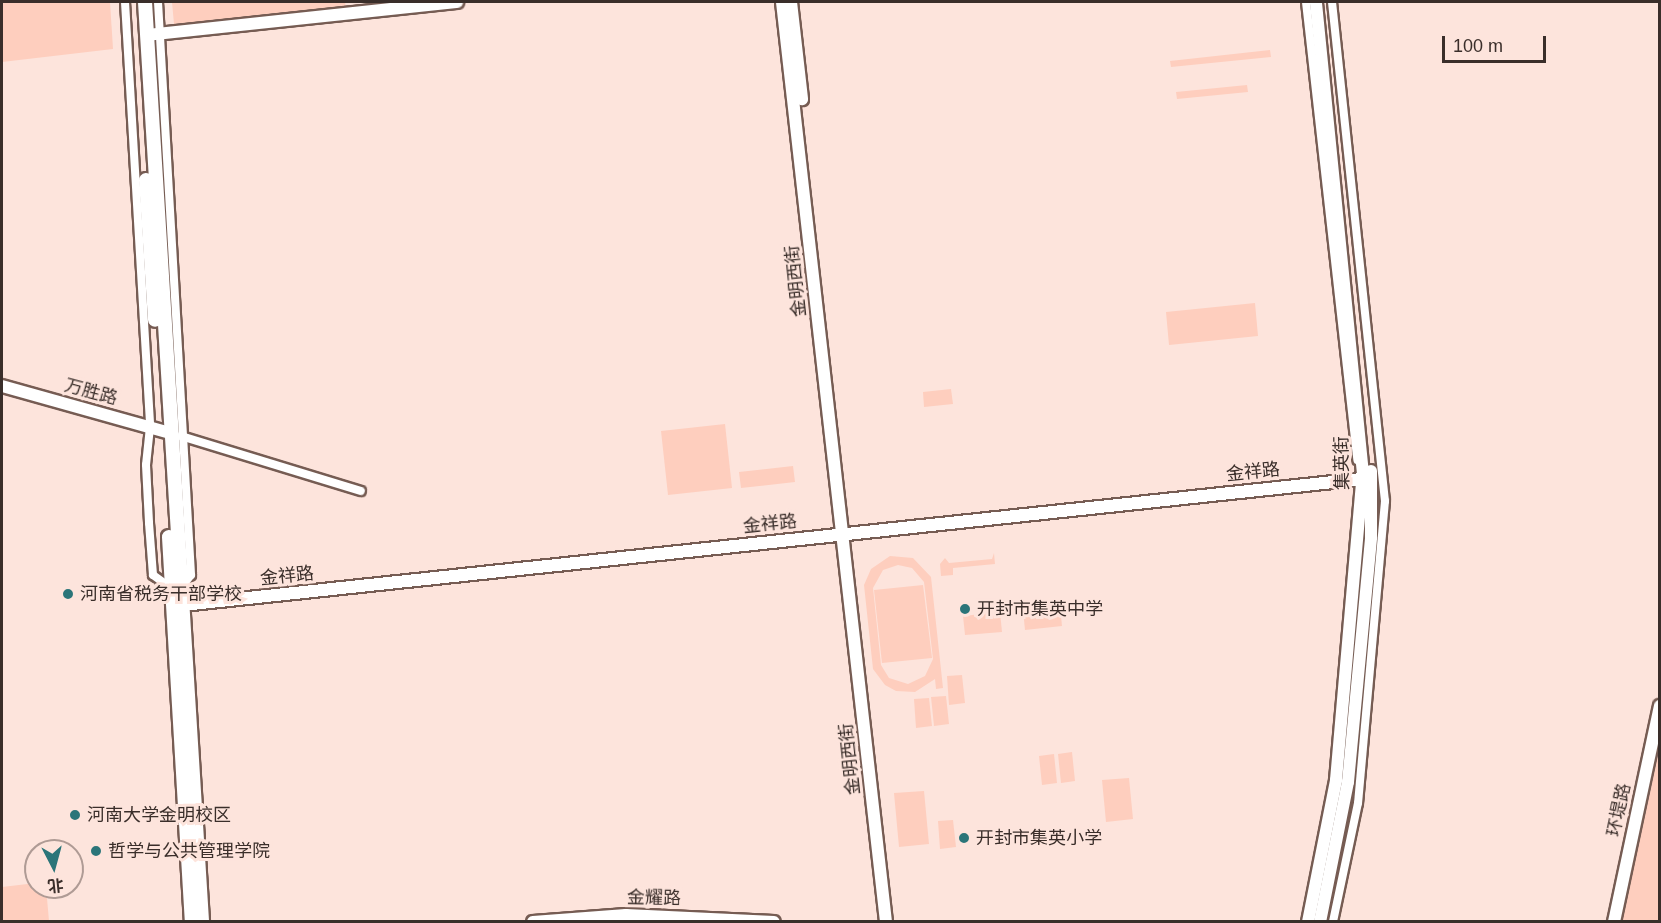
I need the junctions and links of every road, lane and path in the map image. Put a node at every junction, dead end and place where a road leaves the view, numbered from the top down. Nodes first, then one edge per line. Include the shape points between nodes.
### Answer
1 (125, 2) edge
2 (136, 2) edge
3 (145, 2) edge
4 (158, 2) edge
5 (458, 2) edge
6 (782, 2) edge
7 (791, 2) edge
8 (1306, 2) edge
9 (1316, 2) edge
10 (1323, 2) edge
11 (1332, 2) edge
12 (153, 34) junction
13 (2, 386) edge
14 (160, 430) junction
15 (184, 438) junction
16 (1367, 482) junction
17 (362, 491) dead end
18 (845, 538) junction
19 (177, 588) junction
20 (178, 609) junction
21 (1659, 706) edge
22 (192, 921) edge
23 (202, 921) edge
24 (533, 921) edge
25 (774, 921) edge
26 (886, 921) edge
27 (1308, 921) edge
28 (1320, 921) edge
29 (1333, 921) edge
30 (1614, 921) edge

1 - 14 street
2 - 14 main road
3 - 12 main road
4 - 12 street
5 - 12 street
6 - 18 street, 金明西街
7 - 18 street, 金明西街
8 - 16 street via 1354,450
9 - 16 street, 集英街
10 - 16 street, 集英街
11 - 29 street via 1385,501 1358,803
12 - 14 main road
12 - 15 street
13 - 14 street, 万胜路
14 - 15 street
14 - 19 main road
14 - 19 street via 146,465 153,575
15 - 17 street
15 - 19 street via 191,575
16 - 18 street, 金祥路
16 - 27 street, 集英街 via 1333,806
16 - 28 street, 集英街 via 1371,537 1348,782
18 - 20 street, 金祥路
18 - 26 street, 金明西街
19 - 20 main road
20 - 22 main road
20 - 23 main road
21 - 30 street, 环堤路
24 - 25 street, 金耀路 via 636,915

